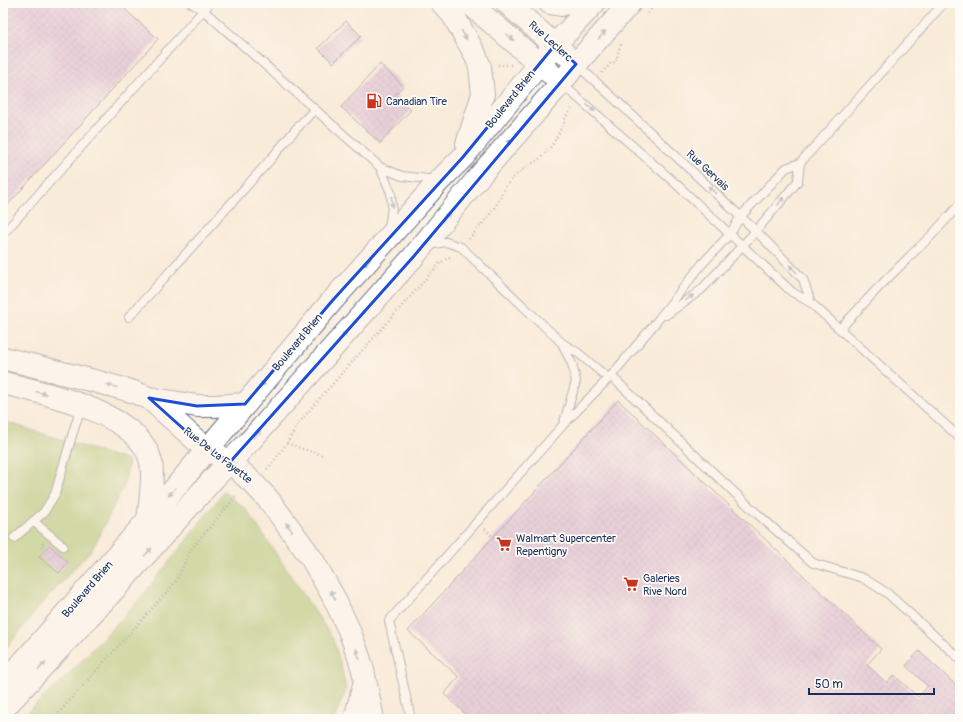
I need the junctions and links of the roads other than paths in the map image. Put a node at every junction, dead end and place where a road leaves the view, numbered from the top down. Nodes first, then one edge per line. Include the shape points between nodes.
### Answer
1 (191, 3) edge
2 (210, 3) edge
3 (442, 3) edge
4 (469, 3) edge
5 (507, 3) edge
6 (550, 3) edge
7 (566, 3) edge
8 (594, 3) edge
9 (944, 3) edge
10 (638, 8) edge
11 (203, 10) junction
12 (555, 45) junction
13 (540, 63) junction
14 (576, 64) junction
15 (561, 83) junction
16 (315, 110) junction
17 (462, 157) junction
18 (800, 163) junction
19 (380, 167) junction
20 (439, 181) junction
21 (960, 204) edge
22 (740, 216) junction
23 (756, 231) junction
24 (3, 234) edge
25 (730, 234) junction
26 (388, 238) junction
27 (742, 245) junction
28 (414, 256) junction
29 (811, 302) junction
30 (129, 318) dead end
31 (657, 321) junction
32 (840, 329) junction
33 (562, 343) junction
34 (3, 358) edge
35 (610, 377) junction
36 (3, 384) edge
37 (149, 398) junction
38 (245, 404) junction
39 (82, 405) junction
40 (563, 425) junction
41 (960, 438) edge
42 (208, 449) junction
43 (230, 462) junction
44 (148, 520) junction
45 (34, 521) junction
46 (14, 538) dead end
47 (63, 546) dead end
48 (960, 659) edge
49 (365, 681) junction
50 (6, 693) edge
51 (355, 719) edge
52 (373, 719) edge
53 (411, 719) edge

1 - 11 lane
2 - 11 lane
3 -> 17 main road via 453,15 480,67 483,94
4 -> 13 main road
5 - 12 main road, Rue Leclerc
6 - 7 main road
8 - 12 main road, Boulevard Brien
9 - 18 lane
14 -> 10 main road, Boulevard Brien
11 - 16 lane
11 - 24 lane
12 - 13 main road, Boulevard Brien
12 - 14 main road, Rue Leclerc
13 - 15 main road
13 - 17 main road, Boulevard Brien
14 - 15 main road, Boulevard Brien
22 -> 14 lane, Rue Gervais
15 -> 25 lane, Rue Gervais
28 -> 15 main road, Boulevard Brien
16 - 19 lane
16 - 30 lane
17 - 20 main road, Boulevard Brien
18 - 22 lane via 786,168
23 -> 18 lane via 798,181
19 - 20 lane via 402,176
19 -> 26 lane via 391,193
20 - 26 main road, Boulevard Brien
21 - 32 lane
22 - 23 lane, Rue Gervais
22 - 25 lane
23 - 27 lane
29 -> 23 lane, Rue Gervais via 803,279
25 - 27 lane, Rue Gervais
25 - 31 lane via 702,264
26 -> 38 main road, Boulevard Brien
27 - 29 lane, Rue Gervais via 792,292
31 -> 27 lane via 701,290
28 - 33 lane via 430,244 446,242 461,247
43 -> 28 main road, Boulevard Brien
29 - 32 lane, Rue Gervais
31 - 35 lane
32 - 41 lane, Rue Gervais
33 - 35 lane
33 - 40 lane via 572,364 576,381
37 -> 34 main road, Rue De La Fayette
35 - 40 lane
35 - 48 lane via 813,563 862,578 887,593
36 -> 39 main road
37 - 38 main road via 197,406
37 - 42 main road, Rue De La Fayette
38 - 42 main road, Boulevard Brien
39 - 44 main road via 127,428 144,446 150,457 152,469
39 - 45 lane via 55,494 44,512
40 - 53 lane via 389,621
42 - 43 main road, Rue De La Fayette
42 -> 44 main road, Boulevard Brien
49 -> 43 main road, Rue De La Fayette via 359,657 343,617 312,559 269,500
50 -> 43 main road, Boulevard Brien via 122,581
44 - 50 main road, Boulevard Brien
45 - 46 lane
45 - 47 lane
49 - 51 main road
49 - 52 main road, Rue De La Fayette

